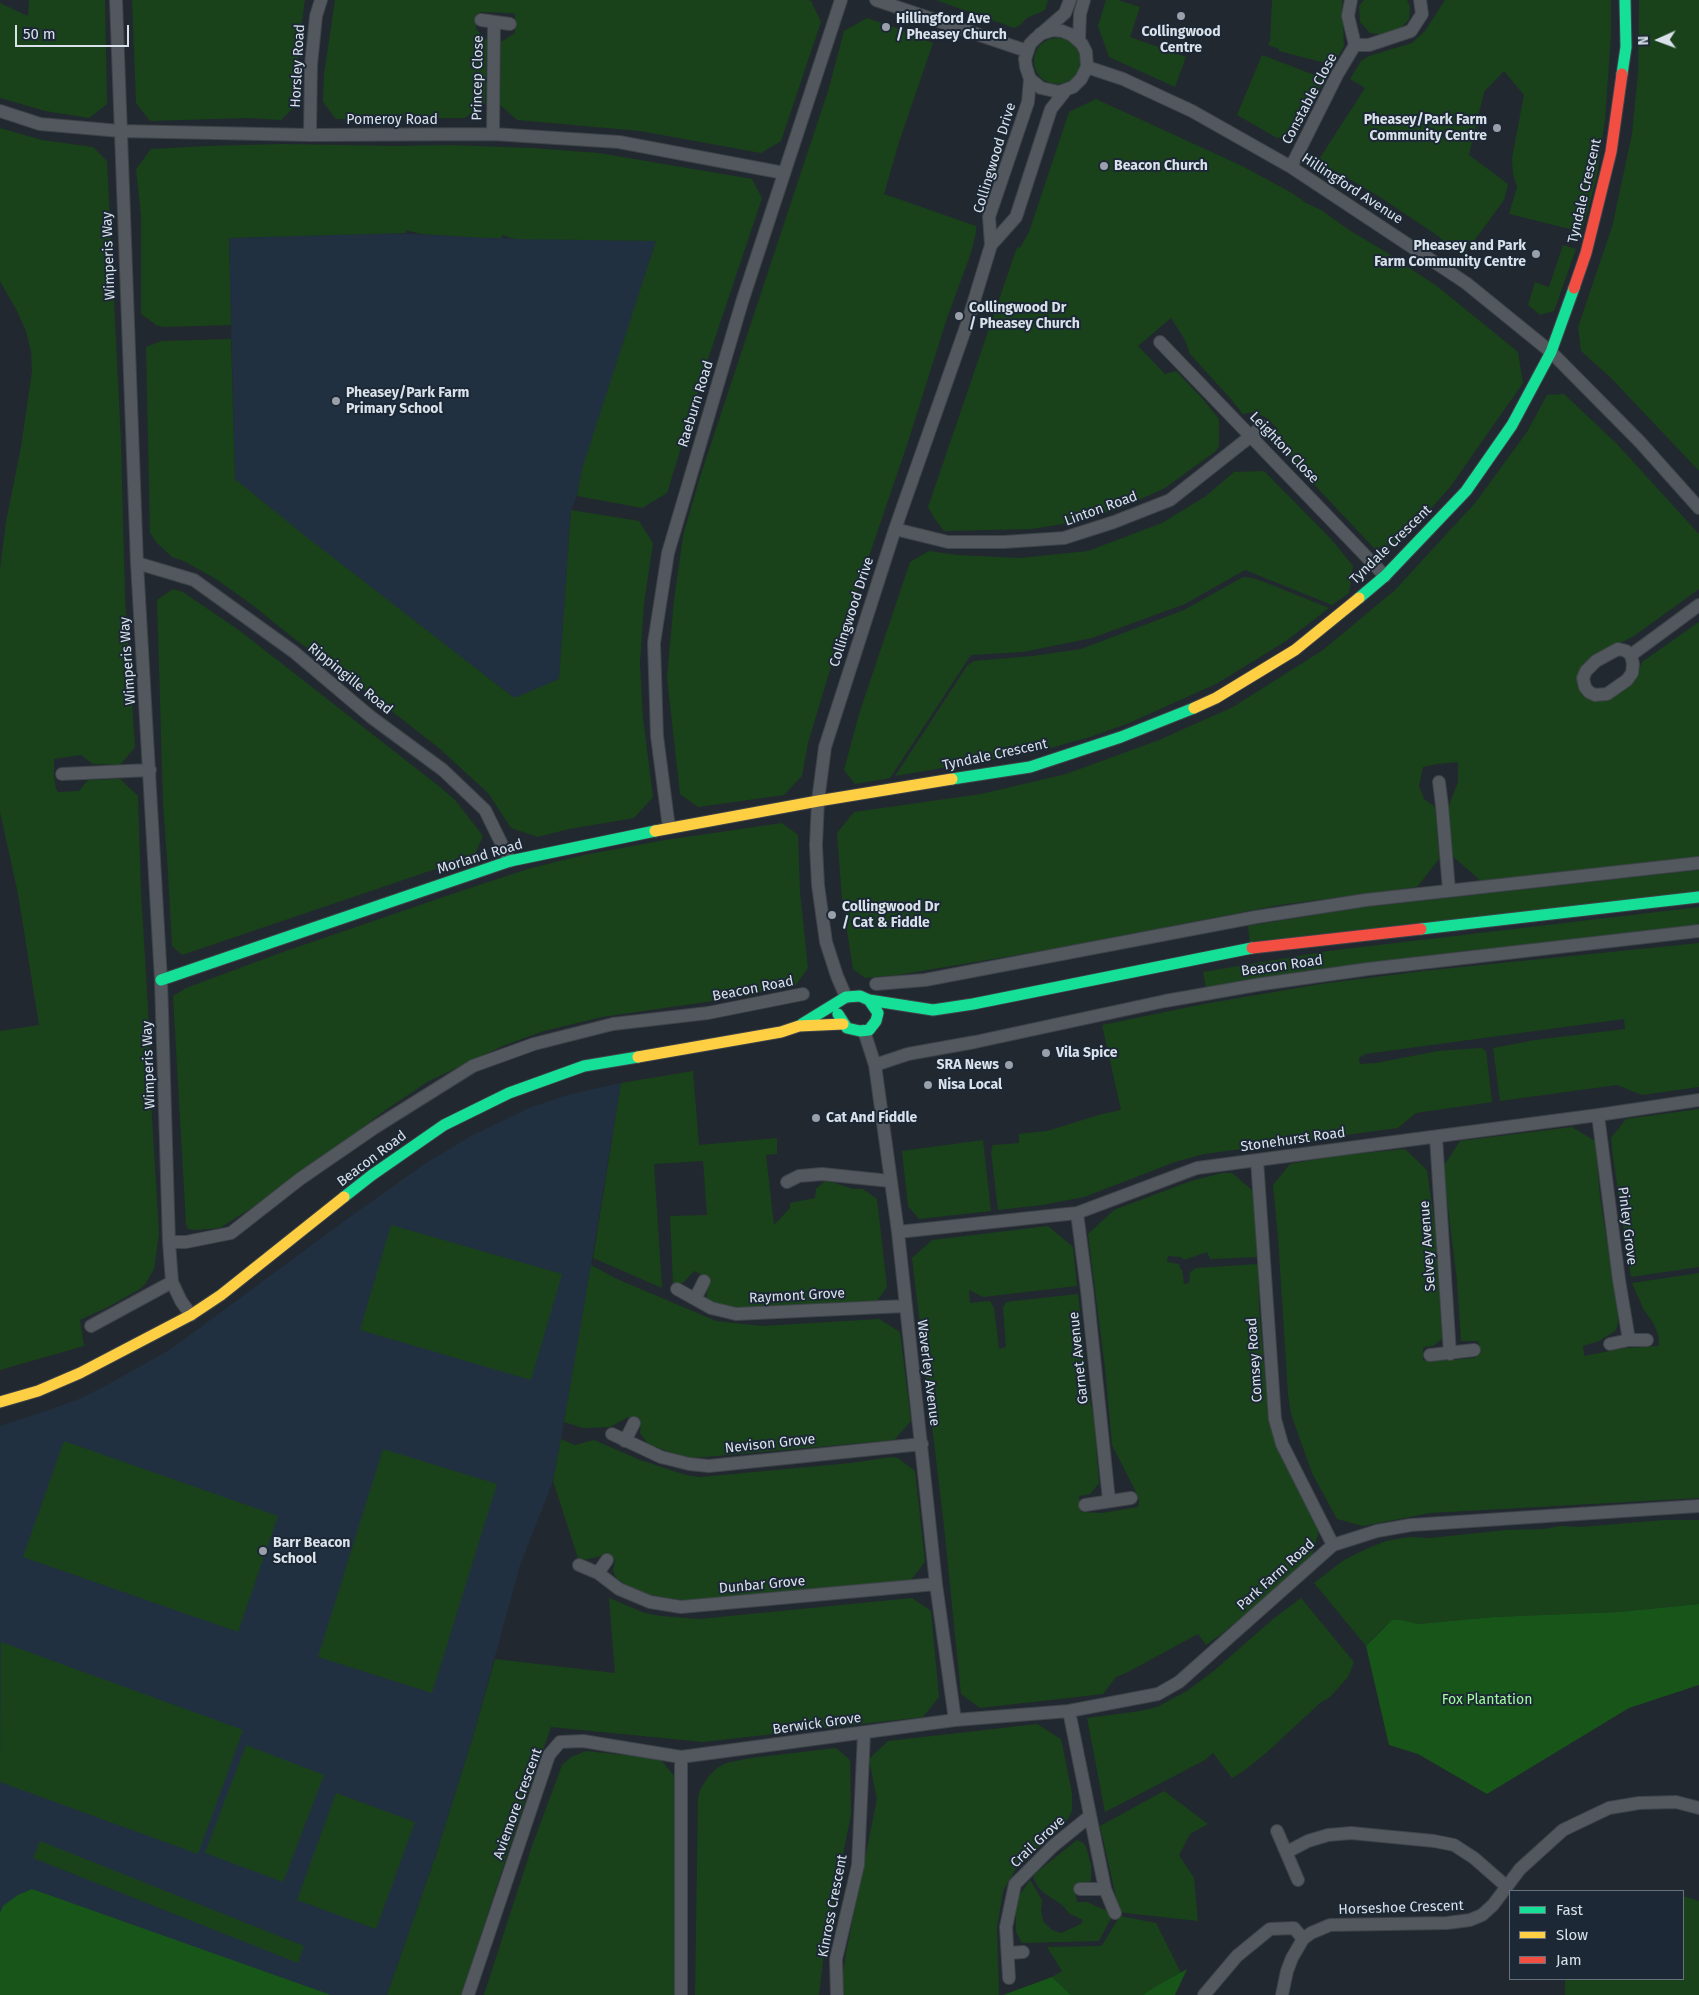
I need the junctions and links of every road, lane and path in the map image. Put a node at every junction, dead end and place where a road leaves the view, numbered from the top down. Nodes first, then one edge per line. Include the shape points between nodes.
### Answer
1 (116, 0) edge
2 (321, 0) edge
3 (841, 0) edge
4 (876, 0) edge
5 (1070, 0) edge
6 (1084, 0) edge
7 (1351, 0) edge
8 (1420, 0) edge
9 (1625, 0) edge
10 (481, 20) dead end
11 (494, 22) junction
12 (510, 24) dead end
13 (1040, 34) junction
14 (1079, 40) junction
15 (1355, 45) junction
16 (1027, 51) junction
17 (1086, 67) junction
18 (1030, 79) junction
19 (1066, 90) junction
20 (0, 110) edge
21 (120, 131) junction
22 (493, 134) junction
23 (310, 135) junction
24 (1291, 166) junction
25 (784, 172) junction
26 (991, 245) junction
27 (1160, 342) dead end
28 (1551, 352) junction
29 (1262, 426) dead end
30 (1251, 436) junction
31 (1699, 508) edge
32 (895, 529) junction
33 (137, 563) junction
34 (1385, 576) junction
35 (1699, 605) edge
36 (1631, 656) dead end
37 (150, 770) junction
38 (62, 774) dead end
39 (1438, 782) dead end
40 (818, 801) junction
41 (669, 828) junction
42 (510, 861) junction
43 (1699, 862) edge
44 (1449, 890) junction
45 (1699, 897) edge
46 (1699, 931) edge
47 (161, 980) junction
48 (876, 984) dead end
49 (804, 994) dead end
50 (843, 999) junction
51 (869, 1000) junction
52 (920, 1009) junction
53 (885, 1019) junction
54 (842, 1024) junction
55 (799, 1026) junction
56 (864, 1031) junction
57 (875, 1065) junction
58 (1699, 1100) edge
59 (1598, 1115) junction
60 (1436, 1137) junction
61 (1257, 1160) junction
62 (890, 1181) junction
63 (786, 1182) dead end
64 (1077, 1213) junction
65 (898, 1232) junction
66 (169, 1242) junction
67 (704, 1281) dead end
68 (172, 1282) junction
69 (677, 1289) dead end
70 (695, 1299) junction
71 (904, 1306) junction
72 (191, 1315) junction
73 (91, 1326) dead end
74 (1629, 1340) junction
75 (1647, 1340) dead end
76 (1610, 1344) dead end
77 (1474, 1350) dead end
78 (1450, 1354) junction
79 (1430, 1355) dead end
80 (0, 1402) edge
81 (634, 1423) dead end
82 (612, 1434) dead end
83 (625, 1441) junction
84 (922, 1444) junction
85 (1132, 1498) dead end
86 (1109, 1500) junction
87 (1085, 1504) dead end
88 (1699, 1506) edge
89 (1333, 1545) junction
90 (607, 1560) dead end
91 (579, 1565) dead end
92 (598, 1573) junction
93 (936, 1584) junction
94 (1069, 1711) junction
95 (955, 1720) junction
96 (864, 1733) junction
97 (681, 1757) junction
98 (1699, 1808) edge
99 (1090, 1816) junction
100 (1277, 1831) dead end
101 (1287, 1852) junction
102 (1298, 1880) dead end
103 (1506, 1886) junction
104 (1080, 1889) dead end
105 (1105, 1889) junction
106 (1115, 1913) dead end
107 (1303, 1939) junction
108 (1022, 1952) dead end
109 (1009, 1953) junction
110 (1009, 1978) dead end
111 (468, 1995) edge
112 (681, 1995) edge
113 (837, 1995) edge
114 (1204, 1995) edge
115 (1282, 1995) edge

1 - 21 street, Wimperis Way
2 - 23 street, Horsley Road via 316,16 311,65
3 - 25 street, Raeburn Road
4 - 16 street
5 - 13 street via 1065,13
6 - 14 street
7 - 15 street, Constable Close via 1348,16
8 - 15 street, Constable Close via 1422,14 1410,31 1369,45
9 - 28 main road, Tyndale Crescent via 1626,47 1611,152 1586,254
10 - 11 street, Princep Close
11 - 12 street, Princep Close
11 - 22 street, Princep Close
13 - 14 street via 1058,30
13 - 16 street
14 - 17 street via 1086,52
15 - 24 street, Constable Close
16 - 18 street, Collingwood Drive via 1026,67
17 - 19 street, Collingwood Drive via 1078,82
17 - 24 street, Hillingford Avenue via 1123,79 1192,111
18 - 19 street via 1047,91
18 - 26 street, Collingwood Drive via 1028,102 989,217
19 - 26 street, Collingwood Drive via 1051,109 1016,217
20 - 21 street, Pomeroy Road via 40,124
21 - 23 street, Pomeroy Road
21 - 33 street, Wimperis Way
22 - 23 street, Pomeroy Road
22 - 25 street, Pomeroy Road via 619,142
24 - 28 street, Hillingford Avenue via 1466,283
25 - 41 street, Raeburn Road via 668,553 654,643 656,736
26 - 32 street, Collingwood Drive via 967,324
27 - 30 street, Leighton Close
28 - 31 street, Hillingford Avenue via 1640,442
28 - 34 main road, Tyndale Crescent via 1512,426 1466,491
29 - 30 street, Linton Road
30 - 32 street, Linton Road via 1170,500 1064,538 948,542
30 - 34 street, Leighton Close
32 - 40 street, Collingwood Drive via 825,748
33 - 37 street, Wimperis Way
33 - 42 street, Rippingille Road via 194,580 294,652 371,717 443,770 486,810
34 - 40 main road, Tyndale Crescent via 1296,650 1216,698 1166,720 1030,766
35 - 36 street
37 - 38 street
37 - 47 street, Wimperis Way
39 - 44 street
40 - 41 main road, Morland Road
40 - 50 street, Collingwood Drive via 816,844 822,918
41 - 42 main road, Morland Road
42 - 47 main road, Morland Road
43 - 44 street
44 - 48 street via 1256,917 925,980
45 - 52 main road, Beacon Road via 1268,945 973,1004
46 - 57 street, Beacon Road via 1262,984 908,1054
47 - 66 street, Wimperis Way
49 - 66 street, Beacon Road via 709,1016 613,1024 534,1044 473,1066 300,1179 231,1233
50 - 51 main road, Beacon Road via 856,995
50 - 54 main road via 837,1010
50 - 55 main road, Beacon Road
51 - 52 main road, Beacon Road
51 - 53 main road
52 - 53 main road, Beacon Road
53 - 56 main road, Beacon Road
54 - 55 main road, Beacon Road
54 - 56 main road, Beacon Road
55 - 72 main road, Beacon Road via 584,1066 509,1093 444,1125 407,1150
56 - 57 street, Waverley Avenue
57 - 62 street, Waverley Avenue
58 - 59 street, Stonehurst Road
59 - 60 street, Stonehurst Road
59 - 74 street, Pinley Grove
60 - 61 street, Stonehurst Road
60 - 78 street, Selvey Avenue
61 - 64 street, Stonehurst Road via 1197,1168
61 - 89 street, Comsey Road via 1275,1419 1282,1444
62 - 63 street via 822,1174 799,1176
62 - 65 street, Waverley Avenue
64 - 65 street, Stonehurst Road
64 - 86 street, Garnet Avenue
65 - 71 street, Waverley Avenue
66 - 68 street, Wimperis Way
67 - 70 street
68 - 72 street, Wimperis Way
68 - 73 street
69 - 70 street, Raymont Grove
70 - 71 street, Raymont Grove via 711,1308 736,1314
71 - 84 street, Waverley Avenue
72 - 80 main road, Beacon Road via 80,1374
74 - 75 street
74 - 76 street
77 - 78 street
78 - 79 street
81 - 83 street
82 - 83 street, Nevison Grove
83 - 84 street, Nevison Grove via 661,1457 709,1466
84 - 93 street, Waverley Avenue
85 - 86 street
86 - 87 street
88 - 89 street, Park Farm Road via 1410,1525
89 - 94 street, Park Farm Road via 1179,1682 1158,1694
90 - 92 street
91 - 92 street, Dunbar Grove
92 - 93 street, Dunbar Grove via 619,1588 650,1602 681,1607
93 - 95 street, Waverley Avenue
94 - 95 street, Park Farm Road
94 - 99 street
95 - 96 street, Berwick Grove
96 - 97 street, Berwick Grove
96 - 113 street, Kinross Crescent via 858,1865 836,1959
97 - 111 street, Aviemore Crescent via 583,1741 560,1742 549,1755
97 - 112 street
98 - 103 street, Horseshoe Crescent via 1676,1802 1609,1808 1563,1830
99 - 105 street
99 - 109 street, Crail Grove via 1014,1884 1006,1927
100 - 101 street
101 - 102 street
101 - 103 street via 1328,1835 1351,1833 1434,1840 1454,1845
103 - 107 street, Horseshoe Crescent via 1493,1905 1470,1920 1330,1925
104 - 105 street
105 - 106 street
107 - 114 street via 1294,1928 1270,1929 1237,1956
107 - 115 street via 1287,1971
108 - 109 street
109 - 110 street, Crail Grove

